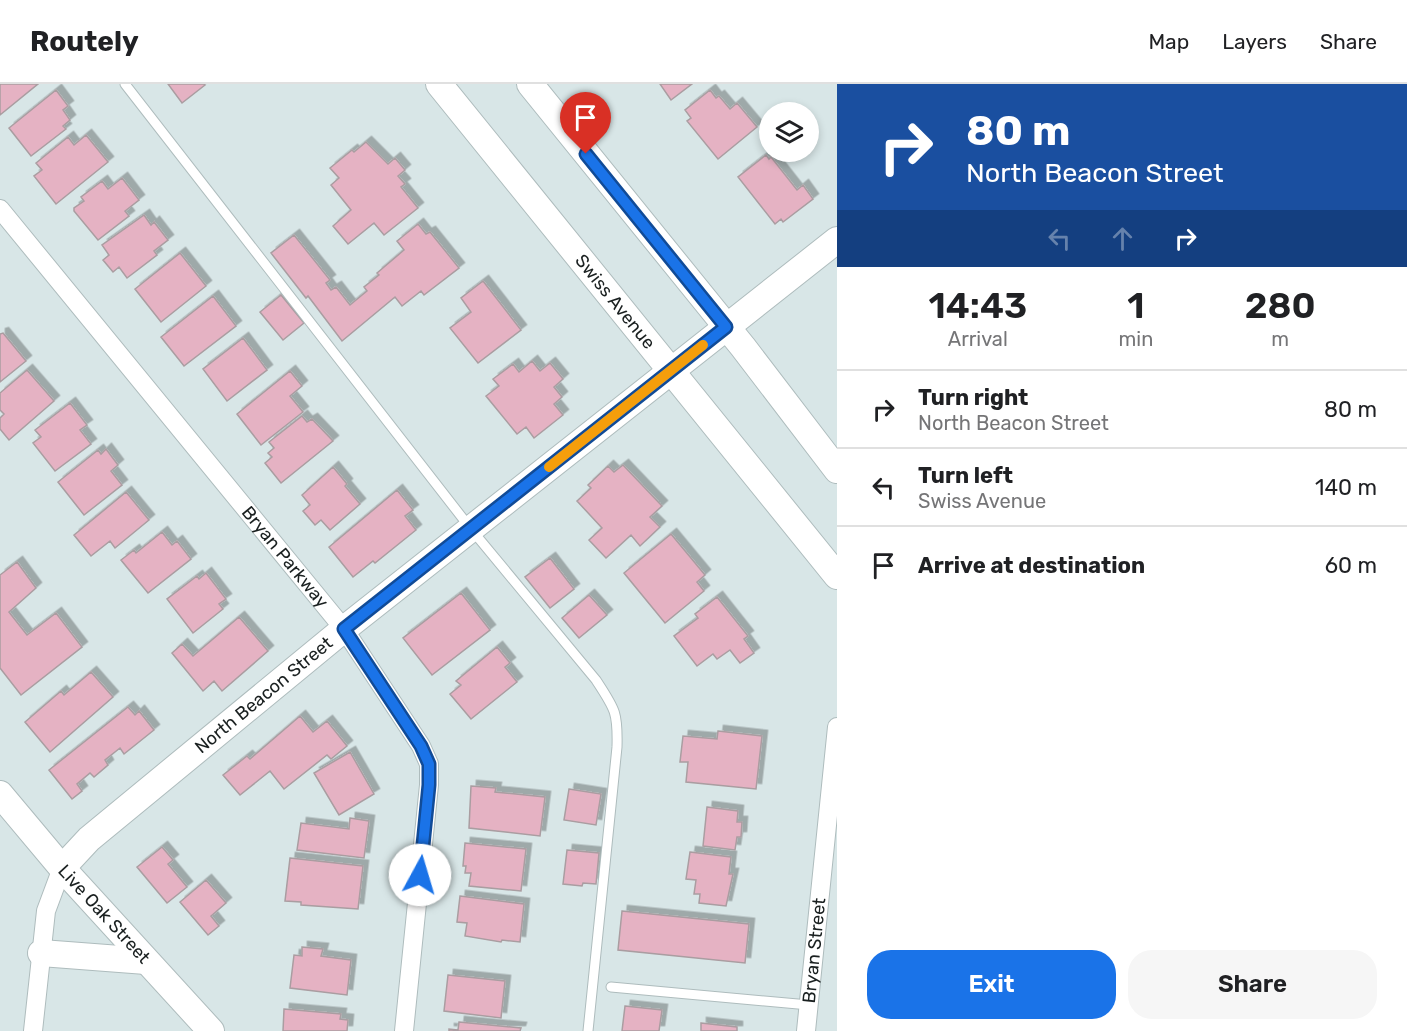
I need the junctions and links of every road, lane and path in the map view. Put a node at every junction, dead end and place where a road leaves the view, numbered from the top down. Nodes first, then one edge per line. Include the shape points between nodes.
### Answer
1 (125, 84) edge
2 (439, 84) edge
3 (530, 84) edge
4 (0, 209) edge
5 (837, 240) edge
6 (726, 327) junction
7 (670, 371) junction
8 (837, 470) edge
9 (471, 529) junction
10 (837, 576) edge
11 (344, 629) junction
12 (837, 727) edge
13 (0, 794) edge
14 (62, 868) junction
15 (837, 882) edge
16 (820, 896) junction
17 (41, 953) junction
18 (146, 961) junction
19 (611, 987) dead end
20 (809, 1005) junction
21 (33, 1031) edge
22 (211, 1031) edge
23 (404, 1031) edge
24 (588, 1031) edge
25 (806, 1031) edge

1 - 9 lane
2 - 7 street, Swiss Avenue
3 - 6 street
4 - 11 street, Bryan Parkway
5 - 6 street, North Beacon Street
6 - 7 street, North Beacon Street
6 - 8 street
7 - 9 street, North Beacon Street
7 - 10 street, Swiss Avenue
9 - 11 street, North Beacon Street
9 - 24 lane via 596,680 618,720
11 - 14 street, North Beacon Street via 89,839
11 - 23 street, Bryan Parkway via 429,764
12 - 16 street, Bryan Street
13 - 14 street, Live Oak Street
14 - 17 street via 46,911
14 - 18 street, Live Oak Street
15 - 16 street
16 - 20 street, Bryan Street
17 - 18 street
17 - 21 street
18 - 22 street, Live Oak Street
19 - 20 lane
20 - 25 street, Bryan Street

